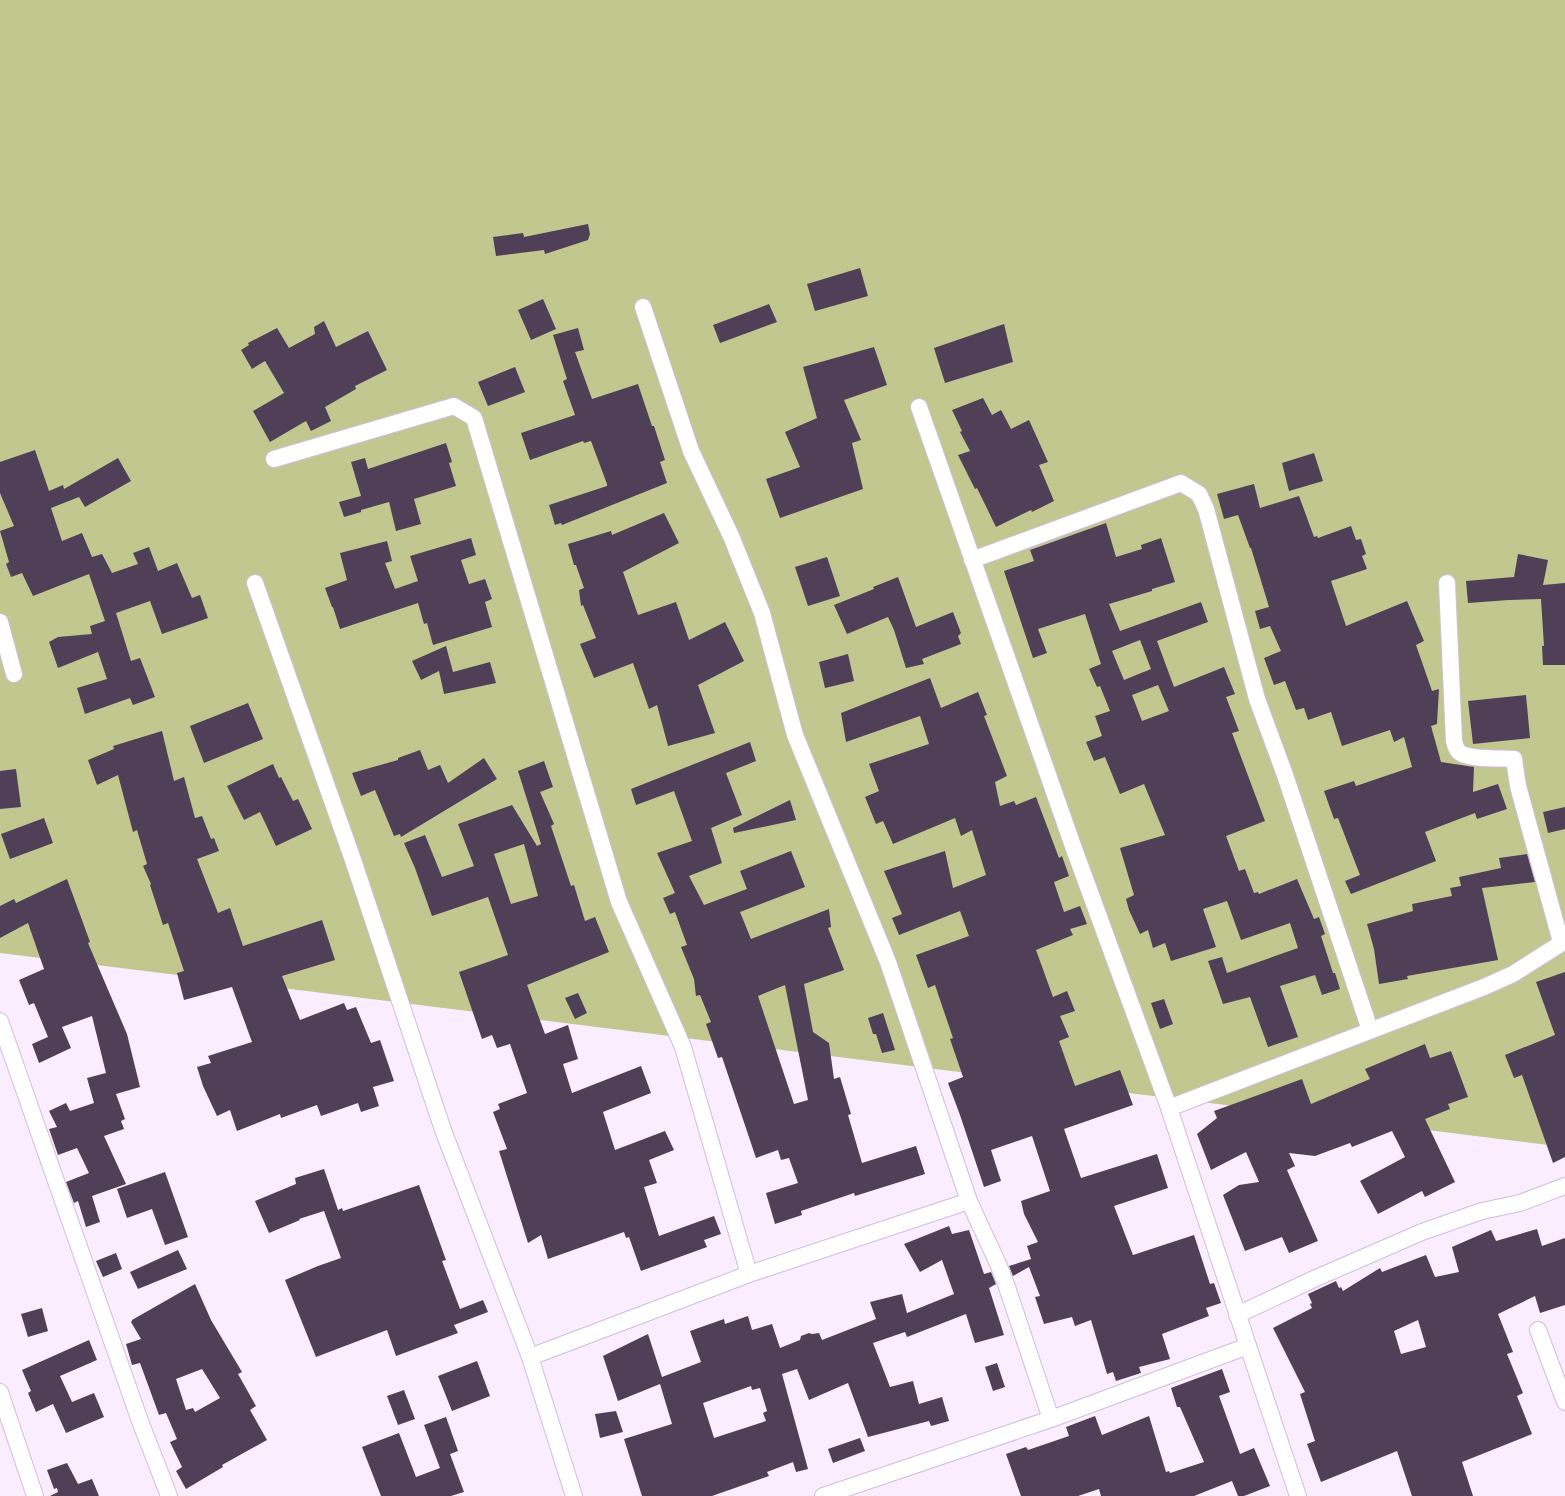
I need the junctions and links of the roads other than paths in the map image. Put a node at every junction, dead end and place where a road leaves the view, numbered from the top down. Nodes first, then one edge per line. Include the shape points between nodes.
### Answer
1 (643, 307) dead end
2 (920, 407) dead end
3 (274, 459) dead end
4 (972, 560) junction
5 (255, 583) dead end
6 (1447, 583) dead end
7 (0, 622) edge
8 (14, 674) dead end
9 (1563, 942) edge
10 (0, 1021) edge
11 (1370, 1030) junction
12 (1169, 1108) junction
13 (1565, 1186) edge
14 (969, 1201) junction
15 (749, 1274) junction
16 (1236, 1315) junction
17 (1538, 1330) dead end
18 (1248, 1346) junction
19 (530, 1357) junction
20 (0, 1392) edge
21 (1565, 1402) edge
22 (1051, 1419) junction
23 (829, 1495) edge
24 (35, 1496) edge
25 (169, 1496) edge
26 (574, 1496) edge
27 (1298, 1496) edge

1 - 14 street via 691,451 731,536 762,613 795,735 888,962
2 - 4 street
3 - 15 street via 454,406 474,418 619,902 683,1047
4 - 11 street via 1182,483 1199,494 1206,509 1257,699 1285,774
4 - 12 street
5 - 19 street via 353,860 443,1130
6 - 9 street via 1455,748 1468,756 1514,759 1518,786
7 - 8 street
9 - 11 street via 1513,974
10 - 25 street via 140,1421
11 - 12 street
12 - 16 street
13 - 16 street via 1520,1203 1482,1211 1422,1232
14 - 15 street
14 - 22 street via 1007,1287
15 - 19 street
16 - 18 street
17 - 21 street
18 - 22 street
18 - 27 street
19 - 26 street
20 - 24 street
22 - 23 street

